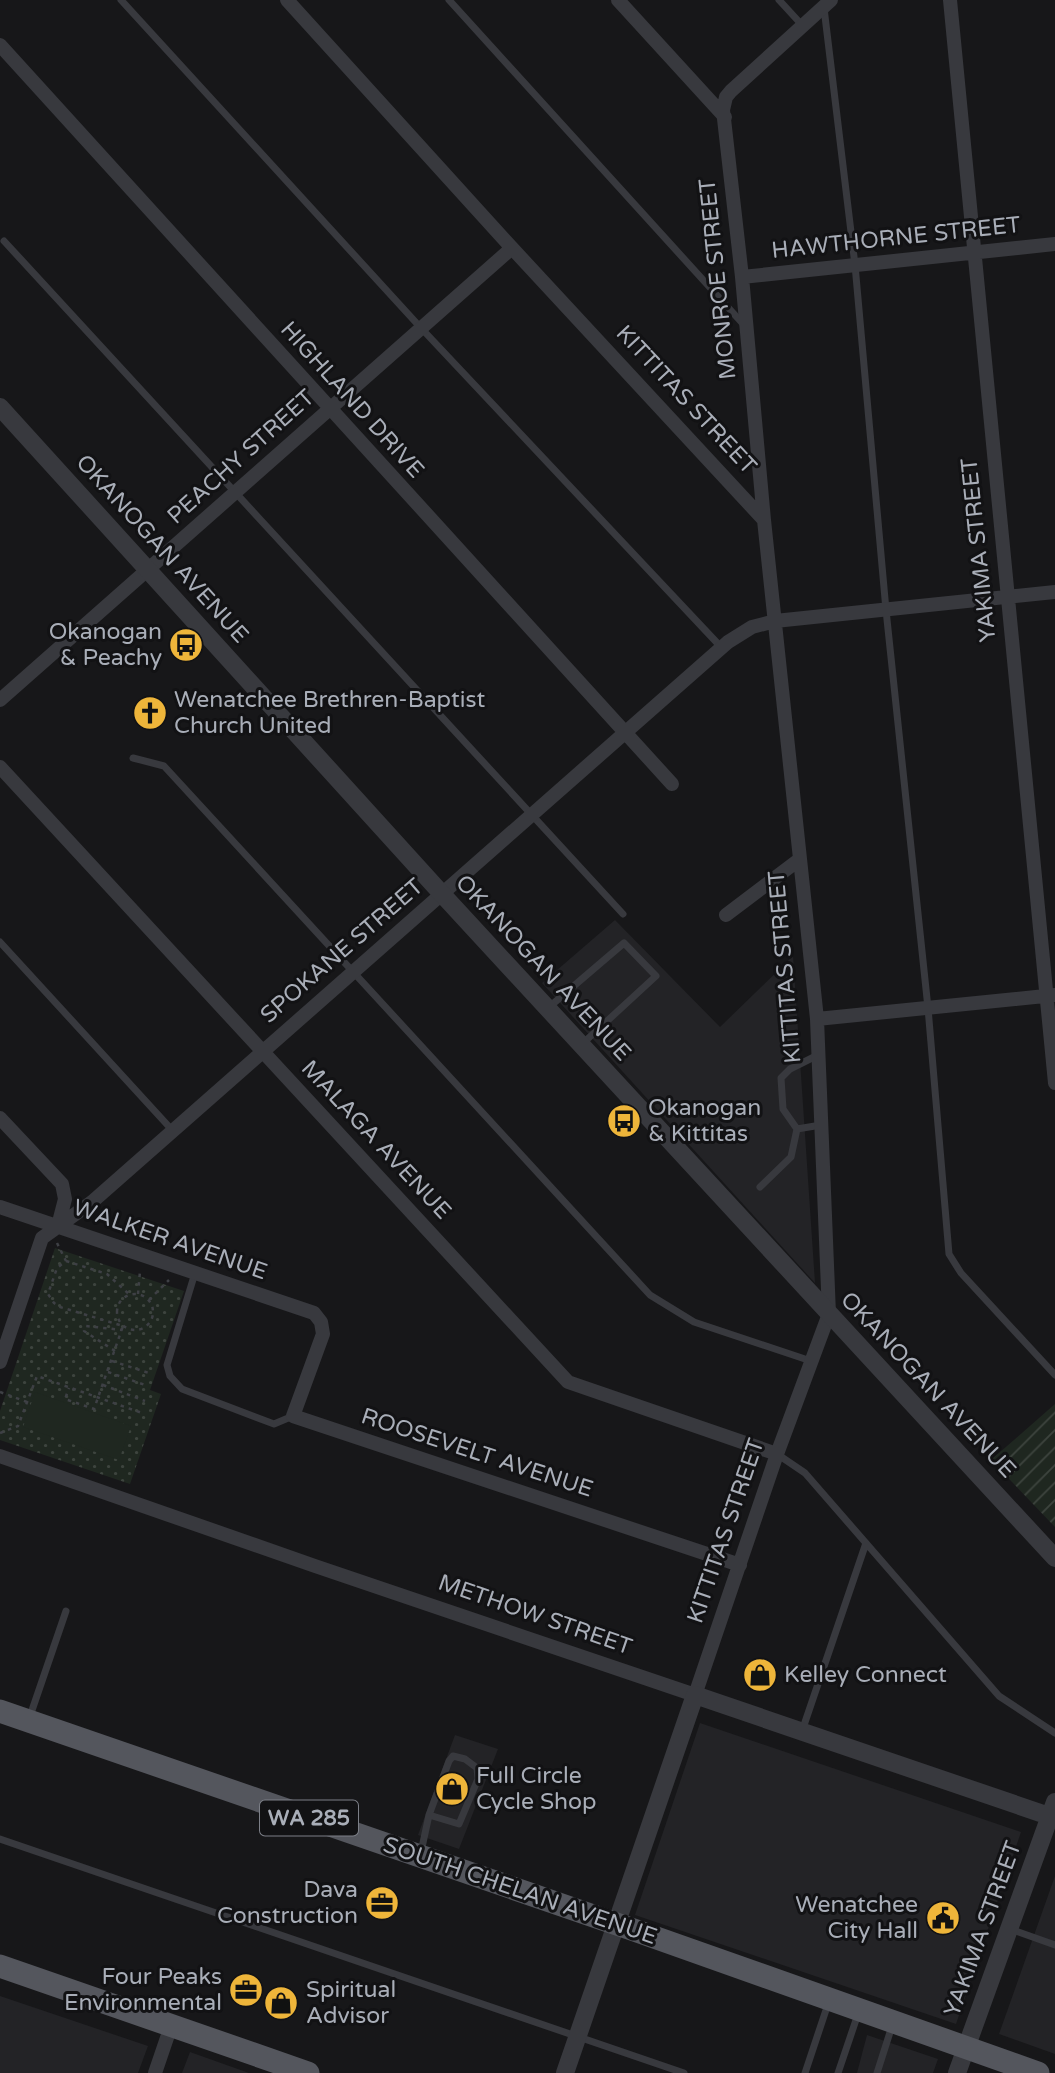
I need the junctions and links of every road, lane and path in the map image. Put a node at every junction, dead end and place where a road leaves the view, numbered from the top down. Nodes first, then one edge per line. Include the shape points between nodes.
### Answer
1 (121, 0) edge
2 (287, 0) edge
3 (450, 0) edge
4 (618, 0) edge
5 (779, 0) edge
6 (941, 0) edge
7 (827, 4) edge
8 (950, 6) edge
9 (803, 26) junction
10 (0, 45) edge
11 (725, 117) junction
12 (4, 241) dead end
13 (1055, 244) edge
14 (512, 247) junction
15 (975, 253) junction
16 (855, 265) junction
17 (742, 277) junction
18 (421, 328) junction
19 (746, 328) junction
20 (329, 409) junction
21 (2, 413) edge
22 (235, 492) junction
23 (764, 520) junction
24 (148, 570) junction
25 (1055, 592) edge
26 (1008, 597) junction
27 (886, 610) junction
28 (775, 621) junction
29 (722, 648) junction
30 (0, 700) edge
31 (625, 732) junction
32 (133, 758) dead end
33 (0, 767) edge
34 (672, 784) dead end
35 (532, 815) junction
36 (800, 859) junction
37 (442, 894) junction
38 (623, 914) dead end
39 (726, 915) dead end
40 (0, 942) edge
41 (354, 972) junction
42 (1051, 995) edge
43 (928, 1007) junction
44 (548, 1009) junction
45 (817, 1019) junction
46 (581, 1045) junction
47 (263, 1051) junction
48 (818, 1055) junction
49 (1055, 1083) edge
50 (0, 1118) edge
51 (821, 1125) junction
52 (797, 1129) junction
53 (173, 1131) junction
54 (760, 1187) dead end
55 (0, 1207) edge
56 (54, 1229) junction
57 (141, 1254) junction
58 (66, 1261) junction
59 (188, 1270) junction
60 (138, 1294) junction
61 (130, 1295) junction
62 (149, 1300) junction
63 (829, 1314) junction
64 (122, 1328) junction
65 (115, 1351) junction
66 (111, 1360) junction
67 (812, 1361) junction
68 (0, 1362) edge
69 (107, 1371) junction
70 (152, 1374) dead end
71 (1055, 1375) edge
72 (103, 1385) junction
73 (148, 1386) dead end
74 (69, 1388) junction
75 (0, 1392) edge
76 (98, 1398) junction
77 (145, 1401) dead end
78 (27, 1402) junction
79 (142, 1413) dead end
80 (293, 1416) junction
81 (0, 1433) edge
82 (777, 1454) junction
83 (0, 1456) edge
84 (866, 1543) junction
85 (1055, 1558) edge
86 (740, 1565) junction
87 (66, 1611) dead end
88 (695, 1695) junction
89 (0, 1711) edge
90 (28, 1721) junction
91 (802, 1731) junction
92 (1055, 1733) edge
93 (1054, 1812) edge
94 (429, 1815) junction
95 (0, 1839) edge
96 (420, 1856) junction
97 (617, 1924) junction
98 (1009, 1928) junction
99 (1055, 1945) edge
100 (0, 1966) edge
101 (830, 2000) junction
102 (859, 2010) junction
103 (894, 2022) junction
104 (171, 2026) junction
105 (578, 2036) junction
106 (965, 2048) junction
107 (155, 2073) edge
108 (308, 2073) edge
109 (565, 2073) edge
110 (684, 2073) edge
111 (805, 2073) edge
112 (838, 2073) edge
113 (877, 2073) edge
114 (957, 2073) edge
115 (1038, 2073) edge

1 - 18 lane
2 - 14 street, KITTITAS STREET
3 - 19 lane
4 - 11 street
5 - 9 lane
6 - 8 street, YAKIMA STREET
7 - 9 street, MONROE STREET
7 - 16 lane
8 - 15 street, YAKIMA STREET
9 - 11 street, MONROE STREET via 731,91 723,104
10 - 20 street, HIGHLAND DRIVE
11 - 17 street, MONROE STREET
12 - 22 lane
13 - 15 street, HAWTHORNE STREET
14 - 18 street, PEACHY STREET
14 - 23 street, KITTITAS STREET
15 - 16 street, HAWTHORNE STREET
15 - 26 street, YAKIMA STREET
16 - 17 street, HAWTHORNE STREET
16 - 27 lane
17 - 19 street, MONROE STREET
18 - 20 street, PEACHY STREET
18 - 29 lane
19 - 23 street, MONROE STREET
20 - 22 street, PEACHY STREET
20 - 31 street, HIGHLAND DRIVE
21 - 24 street, OKANOGAN AVENUE
22 - 24 street, PEACHY STREET
22 - 35 lane
23 - 28 street, KITTITAS STREET
24 - 30 street, PEACHY STREET
24 - 37 street, OKANOGAN AVENUE
25 - 26 street, SPOKANE STREET
26 - 27 street, SPOKANE STREET
26 - 42 street, YAKIMA STREET
27 - 28 street, SPOKANE STREET
27 - 43 lane
28 - 29 street, SPOKANE STREET via 752,627
28 - 36 street, KITTITAS STREET
29 - 31 street, SPOKANE STREET
31 - 34 street, HIGHLAND DRIVE
31 - 35 street, SPOKANE STREET
32 - 41 lane via 164,766
33 - 47 street, MALAGA AVENUE
35 - 37 street, SPOKANE STREET
35 - 38 lane
36 - 39 street
36 - 45 street, KITTITAS STREET
37 - 41 street, SPOKANE STREET
37 - 44 street, OKANOGAN AVENUE
40 - 53 lane
41 - 47 street, SPOKANE STREET
41 - 67 lane via 650,1295 694,1322
42 - 43 street
42 - 49 street, YAKIMA STREET
43 - 45 street
43 - 71 lane via 950,1254 961,1273
44 - 46 street, OKANOGAN AVENUE
44 - 46 lane via 624,943 656,975
45 - 48 street, KITTITAS STREET
46 - 63 street, OKANOGAN AVENUE
47 - 53 street, SPOKANE STREET
47 - 82 street, MALAGA AVENUE via 568,1382
48 - 51 street, KITTITAS STREET
48 - 52 lane via 781,1078 783,1109
50 - 56 street via 62,1184 65,1199
51 - 52 lane
51 - 63 street, KITTITAS STREET
52 - 54 lane via 791,1157
53 - 56 street, SPOKANE STREET via 93,1202
55 - 56 street, WALKER AVENUE
56 - 57 street, WALKER AVENUE
56 - 58 path
56 - 68 street, SPOKANE STREET via 42,1238
57 - 59 street, WALKER AVENUE
57 - 60 path
58 - 61 path via 107,1274
58 - 64 path via 57,1268 48,1294 54,1303
59 - 62 path
59 - 80 street, WALKER AVENUE via 314,1313 321,1322 323,1334
59 - 80 lane via 167,1365 170,1376 182,1389 274,1424
60 - 61 path
60 - 62 path
61 - 64 path via 117,1309
62 - 64 path via 154,1310 147,1327 135,1331
63 - 67 street, KITTITAS STREET
63 - 85 street, OKANOGAN AVENUE
64 - 65 path
64 - 65 path via 86,1326 84,1331
65 - 66 path
66 - 69 path
66 - 70 path
67 - 82 street, KITTITAS STREET
69 - 72 path
69 - 73 path
72 - 76 path
72 - 77 path
74 - 76 path
74 - 76 path via 65,1399 94,1409
74 - 78 path via 37,1376
75 - 78 path
76 - 79 path
78 - 81 path via 18,1426
80 - 86 street, ROOSEVELT AVENUE
82 - 84 lane via 806,1473
82 - 86 street, KITTITAS STREET
83 - 88 street, METHOW STREET
84 - 91 lane
84 - 92 lane via 999,1696
86 - 88 street, KITTITAS STREET
87 - 90 lane
88 - 91 street, METHOW STREET
88 - 97 street, KITTITAS STREET
89 - 90 main road, SOUTH CHELAN AVENUE / WA 285
90 - 96 main road, SOUTH CHELAN AVENUE / WA 285
91 - 93 street, METHOW STREET
93 - 98 street, YAKIMA STREET
94 - 94 lane via 459,1824 478,1779 477,1768 453,1756
94 - 96 lane
95 - 105 lane
96 - 97 main road, SOUTH CHELAN AVENUE / WA 285
97 - 101 main road, SOUTH CHELAN AVENUE / WA 285
97 - 105 street, KITTITAS STREET
98 - 99 lane
98 - 106 street, YAKIMA STREET
100 - 104 main road
101 - 102 main road, SOUTH CHELAN AVENUE / WA 285
101 - 111 lane
102 - 103 main road, SOUTH CHELAN AVENUE / WA 285
102 - 112 lane
103 - 106 main road, SOUTH CHELAN AVENUE / WA 285
103 - 113 lane
104 - 107 street
104 - 108 main road
105 - 109 street, KITTITAS STREET
105 - 110 lane
106 - 114 street, YAKIMA STREET
106 - 115 main road, SOUTH CHELAN AVENUE / WA 285

